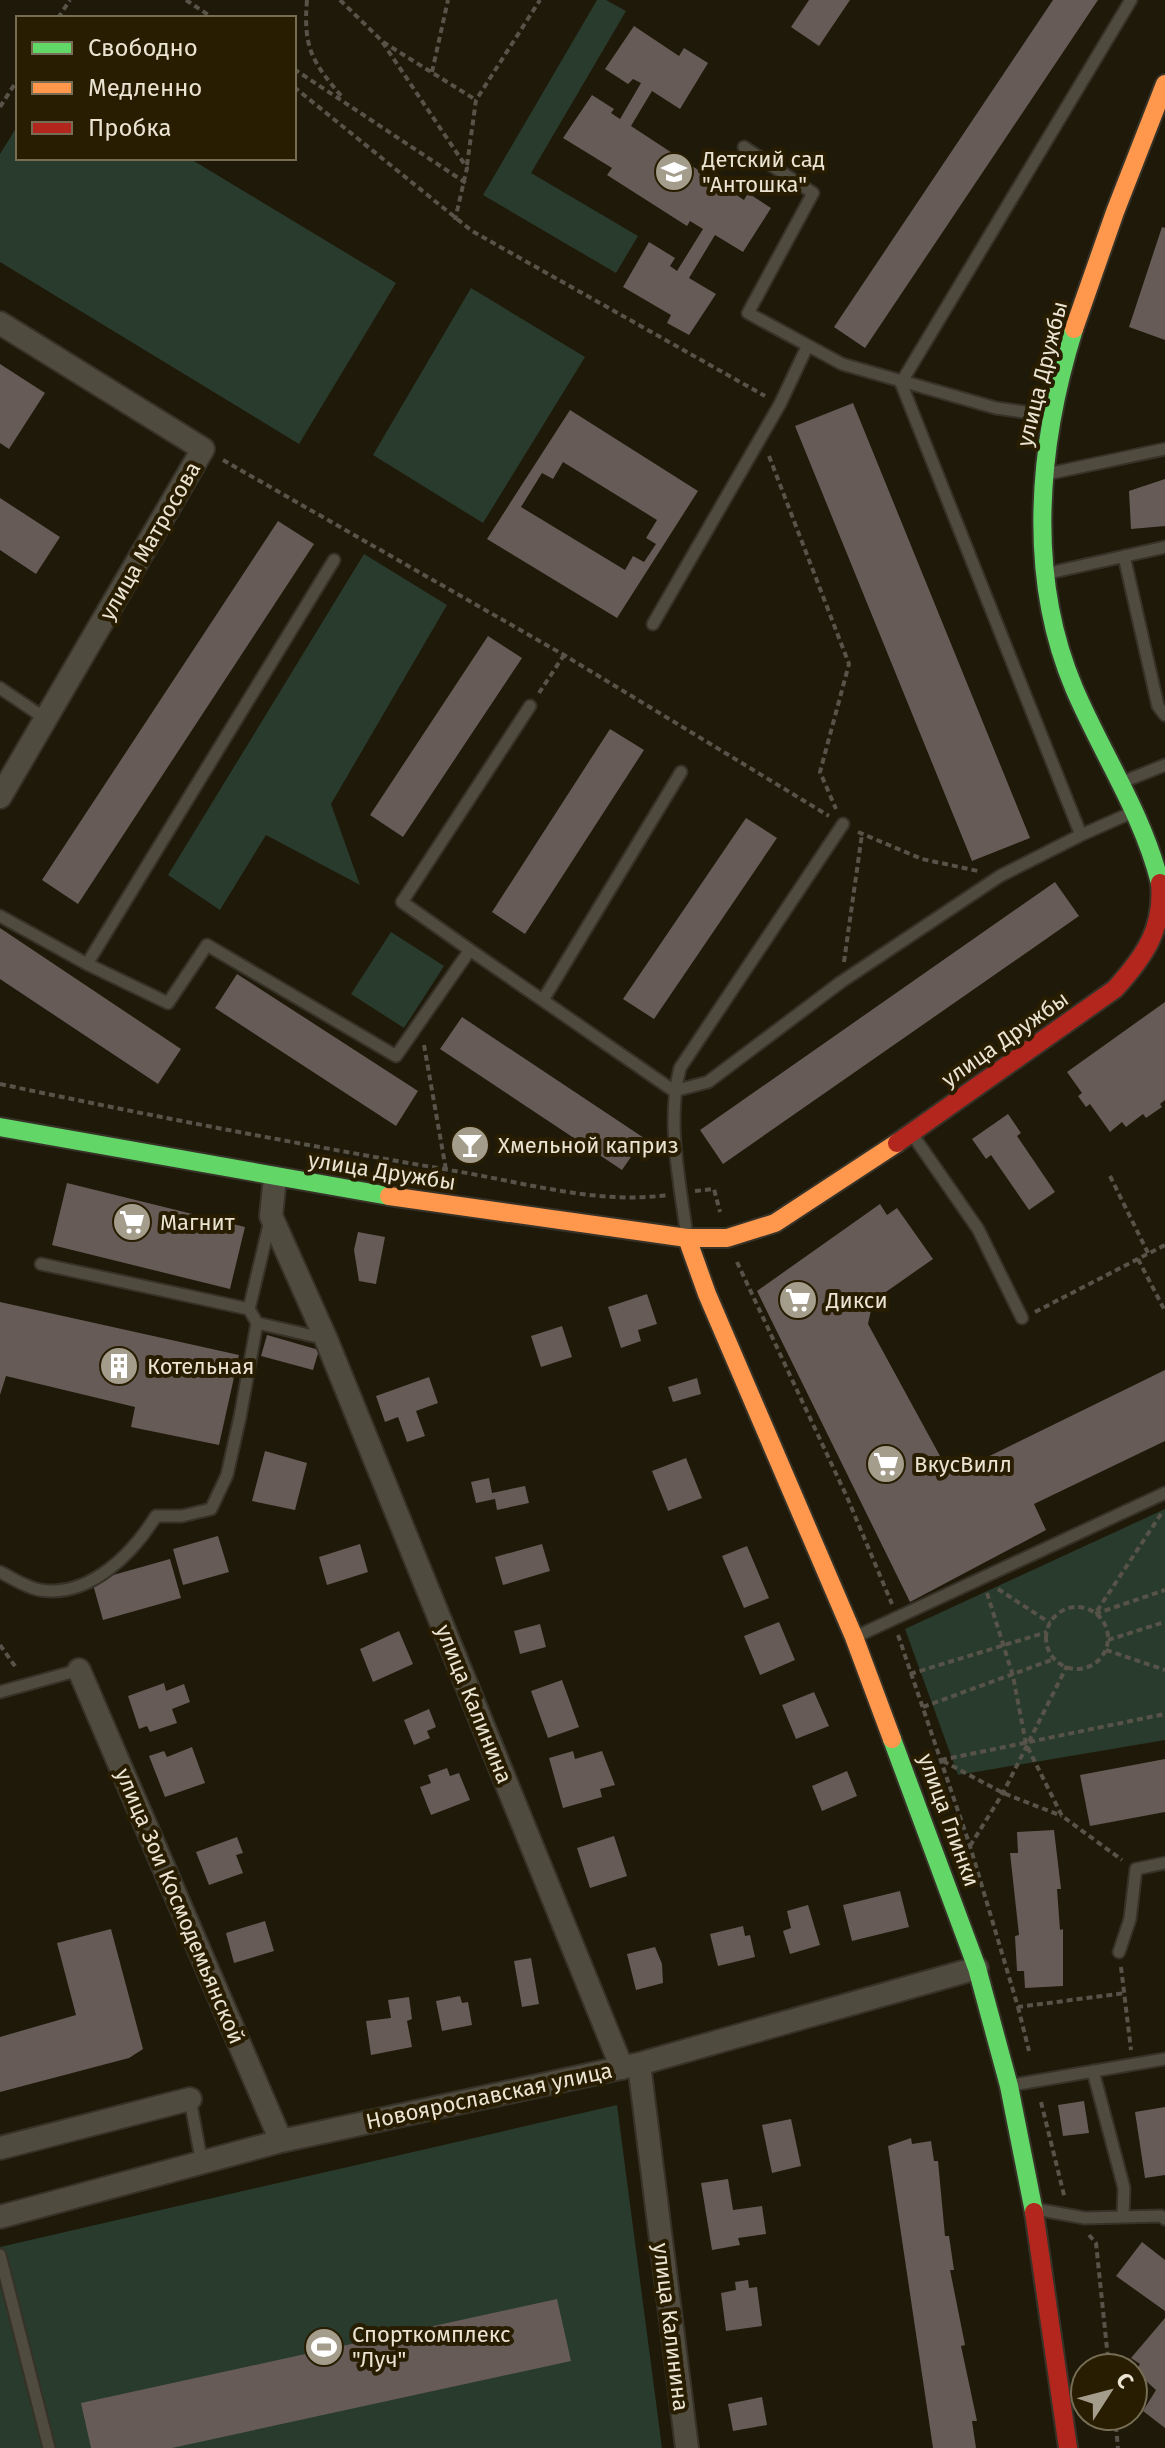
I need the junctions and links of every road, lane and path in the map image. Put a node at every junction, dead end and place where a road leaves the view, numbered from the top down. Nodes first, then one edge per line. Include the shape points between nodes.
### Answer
1 (186, 0) edge
2 (307, 0) edge
3 (340, 0) edge
4 (448, 0) edge
5 (540, 0) edge
6 (1131, 0) edge
7 (209, 16) edge
8 (381, 40) junction
9 (296, 70) edge
10 (431, 73) junction
11 (16, 82) edge
12 (1165, 84) edge
13 (296, 89) edge
14 (476, 100) junction
15 (348, 104) junction
16 (1162, 104) edge
17 (0, 107) edge
18 (744, 147) dead end
19 (467, 168) junction
20 (466, 183) junction
21 (455, 220) junction
22 (0, 323) edge
23 (807, 347) junction
24 (901, 383) junction
25 (780, 404) junction
26 (1053, 416) junction
27 (761, 435) junction
28 (203, 449) junction
29 (1165, 449) edge
30 (1042, 475) junction
31 (1165, 547) edge
32 (1124, 556) junction
33 (334, 560) dead end
34 (1044, 574) junction
35 (653, 624) dead end
36 (564, 655) junction
37 (0, 688) edge
38 (530, 706) joint
39 (1165, 715) edge
40 (47, 720) junction
41 (1165, 765) edge
42 (681, 772) dead end
43 (1120, 783) junction
44 (0, 797) edge
45 (1133, 812) junction
46 (843, 824) junction
47 (862, 834) junction
48 (1081, 835) junction
49 (1156, 842) edge
50 (1000, 876) junction
51 (1164, 908) edge
52 (0, 916) edge
53 (470, 950) junction
54 (87, 964) junction
55 (841, 982) junction
56 (543, 1000) junction
57 (420, 1023) junction
58 (0, 1084) edge
59 (674, 1091) junction
60 (0, 1127) edge
61 (911, 1133) junction
62 (446, 1170) junction
63 (1110, 1176) dead end
64 (275, 1178) junction
65 (682, 1193) junction
66 (435, 1204) junction
67 (271, 1216) junction
68 (687, 1238) junction
69 (1165, 1245) edge
70 (1148, 1253) junction
71 (1138, 1259) junction
72 (41, 1264) dead end
73 (249, 1309) junction
74 (1165, 1311) edge
75 (1022, 1318) joint
76 (257, 1323) junction
77 (326, 1339) junction
78 (1165, 1493) edge
79 (1165, 1509) edge
80 (0, 1572) edge
81 (983, 1579) junction
82 (1165, 1590) edge
83 (1095, 1614) junction
84 (1165, 1622) edge
85 (1050, 1623) junction
86 (1047, 1632) junction
87 (854, 1637) junction
88 (1108, 1640) junction
89 (0, 1645) edge
90 (1003, 1645) junction
91 (1106, 1650) junction
92 (1054, 1659) junction
93 (1067, 1666) junction
94 (79, 1670) joint
95 (1165, 1670) edge
96 (910, 1674) dead end
97 (1013, 1676) junction
98 (28, 1684) junction
99 (0, 1692) edge
100 (923, 1707) dead end
101 (1165, 1714) edge
102 (1026, 1744) junction
103 (1003, 1793) junction
104 (1062, 1816) junction
105 (970, 1846) dead end
106 (1165, 1863) edge
107 (1136, 1869) junction
108 (1119, 1952) joint
109 (977, 1968) junction
110 (1018, 2007) dead end
111 (1165, 2059) edge
112 (1132, 2064) junction
113 (630, 2066) junction
114 (1093, 2071) junction
115 (1036, 2080) junction
116 (1009, 2086) junction
117 (190, 2099) joint
118 (281, 2141) junction
119 (0, 2148) edge
120 (202, 2165) junction
121 (1034, 2209) junction
122 (1069, 2215) junction
123 (1123, 2216) junction
124 (0, 2217) edge
125 (1165, 2219) edge
126 (0, 2255) edge
127 (1107, 2352) edge
128 (49, 2448) edge
129 (687, 2448) edge
130 (1068, 2448) edge

1 - 7 path
2 - 15 path via 305,39 319,71
3 - 8 path
4 - 10 path
5 - 14 path
6 - 24 lane
8 - 10 path
8 - 19 path
9 - 15 path
10 - 14 path
11 - 17 path
12 - 16 street, улица Дружбы
13 - 21 path
14 - 19 path
15 - 20 path
16 - 26 street, улица Дружбы via 1098,261
18 - 23 lane via 813,193 748,313
19 - 20 path
20 - 21 path
21 - 25 path
22 - 28 street, улица Матросова
23 - 24 lane
23 - 25 lane
24 - 26 lane via 996,408
24 - 48 lane
25 - 27 lane
26 - 30 street, улица Дружбы
27 - 35 lane
27 - 46 path via 849,664 820,772
28 - 36 path
28 - 40 street, улица Матросова
29 - 30 lane
30 - 34 street, улица Дружбы
31 - 32 lane
32 - 34 lane
32 - 39 lane via 1158,706
33 - 54 lane
34 - 43 street, улица Дружбы via 1075,691
36 - 38 path
36 - 46 path
37 - 40 lane
38 - 53 lane via 402,902
40 - 44 street, улица Матросова
41 - 43 lane
42 - 56 lane
43 - 45 street, улица Дружбы
45 - 48 lane
45 - 49 street, улица Дружбы
46 - 47 path
46 - 59 lane via 680,1068
47 - 50 path via 922,859
47 - 55 path
48 - 50 lane
49 - 51 street, улица Дружбы
50 - 55 lane
51 - 61 street, улица Дружбы via 1139,963 1115,989
52 - 54 lane
53 - 56 lane
53 - 57 lane
54 - 57 lane via 168,1003 207,945 396,1056
55 - 59 lane via 708,1082
56 - 59 lane
57 - 62 path
58 - 62 path via 229,1133
59 - 65 lane
60 - 64 street, улица Дружбы
61 - 68 street, улица Дружбы via 775,1223 727,1238
61 - 75 lane via 978,1229
62 - 65 path via 572,1191 647,1198
62 - 66 path
63 - 70 path
64 - 66 street, улица Дружбы
64 - 67 street
65 - 68 lane
66 - 68 street, улица Дружбы
67 - 73 lane
67 - 77 street, улица Калинина
68 - 87 street, улица Глинки
69 - 70 path
70 - 71 path
71 - 74 path
71 - 75 path
72 - 73 lane
73 - 76 lane
76 - 77 lane
76 - 80 lane via 227,1475 211,1509 156,1516 117,1564 58,1591 38,1590
77 - 113 street, улица Калинина
78 - 81 lane
79 - 83 path
81 - 85 path
81 - 87 lane
81 - 90 path
82 - 83 path
83 - 85 path via 1076,1608
83 - 88 path
84 - 88 path
85 - 86 path
86 - 90 path
86 - 92 path
87 - 109 street, улица Глинки
88 - 91 path
89 - 98 path
90 - 96 path
90 - 97 path
91 - 93 path via 1092,1665
91 - 95 path
92 - 93 path
92 - 97 path
93 - 102 path
94 - 98 lane
94 - 118 street, улица Зои Космодемьянской
97 - 100 path
97 - 102 path
98 - 99 lane
101 - 102 path
102 - 103 path
102 - 103 path via 941,1760
102 - 104 path
103 - 104 path
103 - 105 path
104 - 107 path
106 - 107 lane
107 - 108 lane via 1130,1919
108 - 112 path
109 - 113 street, Новоярославская улица
109 - 116 street, улица Глинки
110 - 115 path
111 - 112 lane
112 - 114 lane
113 - 118 street, Новоярославская улица
113 - 129 street, улица Калинина
114 - 115 lane
114 - 123 lane via 1124,2188
115 - 116 lane
115 - 122 path
116 - 121 street, улица Глинки
117 - 119 street
117 - 120 lane
118 - 120 street, Новоярославская улица
120 - 124 street, Новоярославская улица
121 - 122 lane
121 - 130 street, улица Глинки
122 - 123 lane
122 - 127 path via 1096,2243
123 - 125 lane
126 - 128 lane

